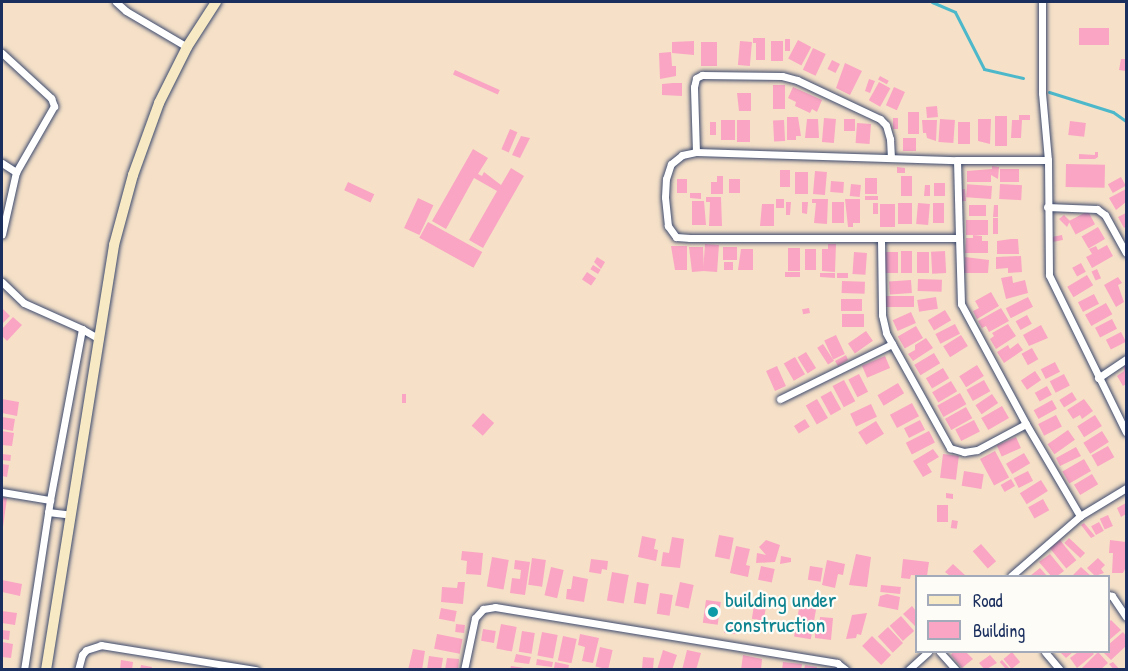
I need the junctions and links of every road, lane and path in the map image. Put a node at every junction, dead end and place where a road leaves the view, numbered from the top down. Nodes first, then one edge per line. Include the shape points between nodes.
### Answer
1 (116, 2) edge
2 (216, 2) edge
3 (1042, 2) edge
4 (187, 47) junction
5 (2, 53) edge
6 (696, 153) junction
7 (891, 157) junction
8 (957, 160) junction
9 (1048, 160) junction
10 (2, 164) edge
11 (15, 172) junction
12 (1047, 207) junction
13 (2, 234) edge
14 (959, 238) junction
15 (881, 239) junction
16 (1126, 253) edge
17 (2, 282) edge
18 (81, 329) junction
19 (99, 339) junction
20 (892, 344) junction
21 (1126, 359) edge
22 (1098, 378) junction
23 (780, 399) dead end
24 (1026, 424) junction
25 (1126, 432) edge
26 (1126, 488) edge
27 (2, 492) edge
28 (50, 500) junction
29 (48, 512) junction
30 (71, 515) junction
31 (1080, 516) junction
32 (1012, 575) edge
33 (1110, 596) edge
34 (1126, 617) edge
35 (926, 653) edge
36 (942, 653) edge
37 (1047, 653) edge
38 (240, 668) edge
39 (24, 669) edge
40 (46, 669) edge
41 (78, 669) edge
42 (256, 669) edge
43 (464, 669) edge
44 (846, 669) edge
45 (908, 669) edge
46 (956, 669) edge
47 (1060, 669) edge

1 - 4 street via 126,12
2 - 4 street
3 - 9 street via 1042,93
4 - 19 street via 159,102 133,175 114,245
5 - 11 street via 51,98 54,106
6 - 7 street
6 - 7 street via 696,78 782,76 880,119 886,125
6 - 15 street via 682,155 671,164 666,179 668,226 676,237
7 - 8 street
8 - 9 street
8 - 14 street
9 - 12 street
10 - 11 street
11 - 13 street
12 - 16 street via 1097,209 1105,215
12 - 22 street via 1049,275
14 - 15 street
14 - 24 street via 961,304
15 - 20 street via 882,315
17 - 18 street via 24,303
18 - 19 street
18 - 28 street
19 - 30 street
20 - 23 street
20 - 24 street via 955,452 977,450
21 - 22 street
22 - 25 street
24 - 31 street
26 - 31 street
27 - 28 street
28 - 29 street
29 - 30 street
29 - 39 street
30 - 40 street
31 - 32 street
33 - 34 street
35 - 45 street
36 - 46 street
37 - 47 street
38 - 41 street via 101,645 81,655
38 - 42 street
43 - 44 street via 475,618 483,609 495,607 837,663

